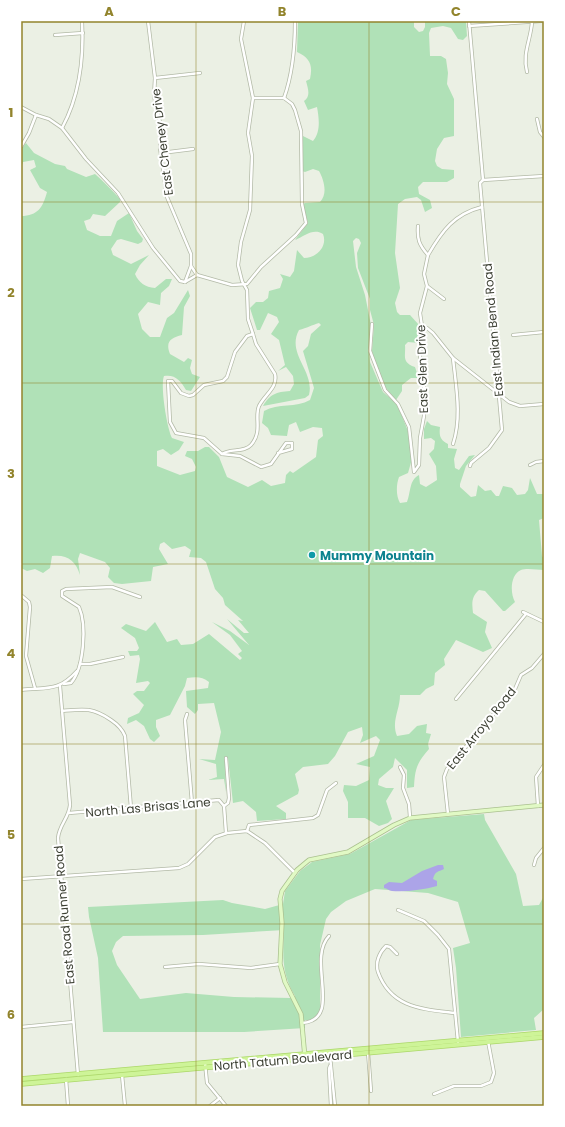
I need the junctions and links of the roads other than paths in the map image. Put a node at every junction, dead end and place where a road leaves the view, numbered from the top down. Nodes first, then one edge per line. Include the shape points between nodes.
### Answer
1 (82, 21) edge
2 (148, 21) edge
3 (244, 21) edge
4 (295, 21) edge
5 (469, 21) edge
6 (532, 21) edge
7 (541, 21) edge
8 (469, 26) junction
9 (83, 33) junction
10 (55, 35) dead end
11 (527, 72) dead end
12 (200, 73) dead end
13 (155, 78) junction
14 (253, 98) junction
15 (284, 98) junction
16 (21, 107) edge
17 (36, 115) junction
18 (537, 119) dead end
19 (62, 128) junction
20 (544, 137) edge
21 (21, 147) edge
22 (193, 149) dead end
23 (161, 153) junction
24 (544, 176) edge
25 (482, 181) junction
26 (482, 207) junction
27 (418, 226) dead end
28 (428, 255) junction
29 (191, 266) junction
30 (197, 275) junction
31 (185, 282) junction
32 (244, 285) junction
33 (427, 286) junction
34 (444, 299) dead end
35 (372, 324) dead end
36 (422, 326) junction
37 (544, 332) edge
38 (253, 334) junction
39 (513, 335) dead end
40 (453, 358) junction
41 (499, 395) junction
42 (544, 404) edge
43 (453, 444) dead end
44 (278, 453) junction
45 (222, 454) junction
46 (544, 461) edge
47 (530, 465) dead end
48 (470, 466) dead end
49 (22, 596) edge
50 (140, 598) dead end
51 (544, 622) edge
52 (544, 654) edge
53 (123, 657) dead end
54 (80, 664) junction
55 (60, 686) junction
56 (35, 688) junction
57 (21, 690) edge
58 (456, 699) dead end
59 (62, 711) junction
60 (187, 714) dead end
61 (226, 758) dead end
62 (544, 765) edge
63 (400, 767) dead end
64 (336, 783) dead end
65 (192, 803) junction
66 (544, 805) edge
67 (224, 806) junction
68 (538, 806) junction
69 (131, 808) junction
70 (69, 814) junction
71 (448, 814) junction
72 (410, 818) junction
73 (247, 831) junction
74 (226, 833) junction
75 (544, 848) edge
76 (534, 864) dead end
77 (295, 873) junction
78 (61, 876) junction
79 (21, 880) edge
80 (398, 910) dead end
81 (329, 936) dead end
82 (397, 954) dead end
83 (280, 964) junction
84 (164, 967) dead end
85 (455, 1013) junction
86 (73, 1022) junction
87 (302, 1023) junction
88 (21, 1027) edge
89 (544, 1033) edge
90 (544, 1037) edge
91 (488, 1040) junction
92 (458, 1042) junction
93 (368, 1050) junction
94 (329, 1054) junction
95 (304, 1056) junction
96 (205, 1065) junction
97 (330, 1066) junction
98 (122, 1072) junction
99 (78, 1076) junction
100 (66, 1077) junction
101 (21, 1079) edge
102 (21, 1084) edge
103 (334, 1089) junction
104 (330, 1090) junction
105 (371, 1091) dead end
106 (434, 1094) dead end
107 (220, 1098) junction
108 (68, 1106) edge
109 (125, 1106) edge
110 (210, 1106) edge
111 (226, 1106) edge
112 (331, 1106) edge
113 (335, 1106) edge

1 - 9 street
2 - 13 street, East Cheney Drive
3 - 14 street via 241,40
4 - 15 street via 295,45 289,84
5 - 8 street, East Indian Bend Road
6 - 7 street
6 - 8 street
6 - 11 street via 531,35 524,57
8 - 25 street, East Indian Bend Road
9 - 10 street
9 - 19 street via 83,57 72,111
12 - 13 street
13 - 23 street, East Cheney Drive via 154,96 161,127
14 - 15 street
14 - 32 street via 248,133 252,156 250,210 238,257
15 - 32 street via 292,104 301,131 302,204 306,223 296,236
16 - 17 street
17 - 19 street via 49,119
17 - 21 street
18 - 20 street
19 - 31 street via 86,160 118,194 153,248 180,280
22 - 23 street
23 - 29 street, East Cheney Drive via 167,197 191,254
24 - 25 street
25 - 26 street, East Indian Bend Road
26 - 28 street, East Glen Drive via 469,210 455,220 440,234
26 - 41 street, East Indian Bend Road
27 - 28 street via 420,246
28 - 33 street, East Glen Drive via 424,274
29 - 30 street
29 - 31 street, East Cheney Drive
30 - 31 street
30 - 32 street via 232,286
32 - 38 street via 247,290 248,319
33 - 34 street
33 - 36 street, East Glen Drive via 420,312
35 - 36 street, East Glen Drive via 370,351 385,390 398,404 409,427 414,472 419,465 424,416 420,356
36 - 40 street via 433,333
37 - 39 street
38 - 45 street via 256,344 275,374 275,383 259,406 259,428 250,446
38 - 45 street via 247,336 235,352 223,381 204,385 189,396 181,394 172,381 168,381 167,384 173,430 178,434 204,438
40 - 41 street
40 - 43 street via 458,430
41 - 42 street via 520,406
41 - 48 street, East Indian Bend Road via 502,426 500,433 493,444
44 - 44 street via 292,449 292,443 286,443
44 - 45 street via 271,464 261,467 240,456
46 - 47 street
49 - 56 street via 29,602 30,607 26,656
50 - 54 street via 112,587 62,591 62,596 79,607 82,616 84,628
51 - 58 street via 525,613
52 - 71 street, East Arroyo Road via 532,668 521,675 515,689 447,769 444,777
53 - 54 street
54 - 55 street via 71,683
55 - 56 street
55 - 59 street
56 - 57 street
59 - 69 street via 93,710 122,729 125,736
59 - 70 street
60 - 65 street via 185,720
61 - 67 street via 229,798
62 - 68 street via 536,777
63 - 72 street via 404,775 403,788 409,804
64 - 73 street via 327,790 318,815 313,818 249,825
65 - 67 street, North Las Brisas Lane via 219,800
65 - 69 street, North Las Brisas Lane
66 - 68 street
67 - 74 street
68 - 71 street
69 - 70 street, North Las Brisas Lane
70 - 78 street, East Road Runner Road via 58,834
71 - 72 street
72 - 77 street via 348,852 309,860
73 - 74 street
73 - 77 street via 265,843
74 - 78 street via 212,839 188,864 179,868
75 - 76 street
77 - 83 street via 281,894
78 - 79 street
78 - 86 street, East Road Runner Road
80 - 85 street via 424,921 449,949
81 - 87 street via 322,950 321,1013 315,1021
82 - 85 street via 386,946 377,964 382,981 394,996 401,1002 416,1007
83 - 84 street via 251,968 199,964
83 - 87 street via 285,982 299,1008
85 - 92 street
86 - 88 street
86 - 99 street, East Road Runner Road
87 - 95 street
89 - 91 main road, North Tatum Boulevard
90 - 91 main road, North Tatum Boulevard
91 - 92 main road, North Tatum Boulevard
91 - 106 street via 494,1073 489,1083 481,1086 454,1086
92 - 93 main road, North Tatum Boulevard
93 - 94 main road, North Tatum Boulevard
93 - 105 street
94 - 95 main road, North Tatum Boulevard
94 - 97 street
95 - 96 main road, North Tatum Boulevard
96 - 98 main road, North Tatum Boulevard
96 - 107 street via 207,1083
97 - 103 street
97 - 104 street
98 - 99 main road, North Tatum Boulevard
98 - 109 street
99 - 100 main road, North Tatum Boulevard
100 - 101 main road, North Tatum Boulevard
100 - 102 main road, North Tatum Boulevard
100 - 108 street
103 - 104 street
103 - 113 street
104 - 112 street
107 - 110 street
107 - 111 street

